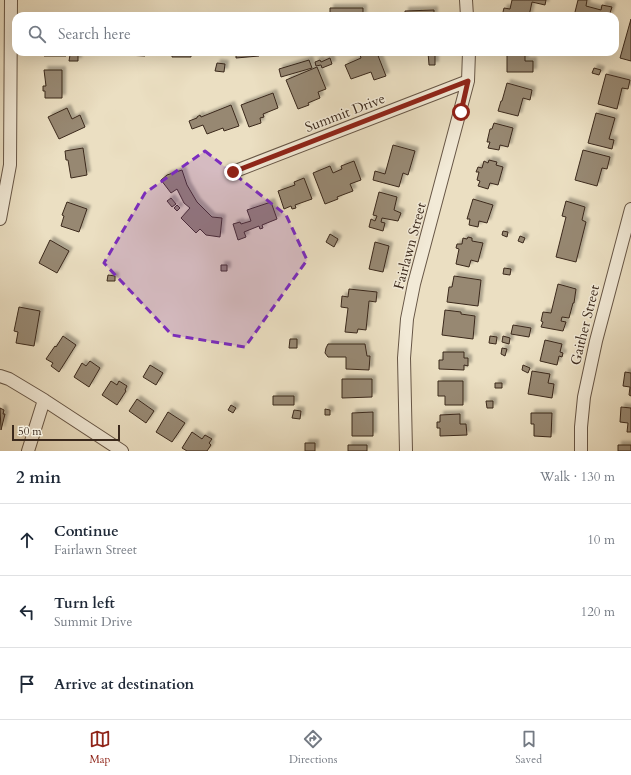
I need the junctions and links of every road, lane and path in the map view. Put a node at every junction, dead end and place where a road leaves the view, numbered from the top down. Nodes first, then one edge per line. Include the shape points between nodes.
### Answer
1 (11, 0) edge
2 (466, 0) edge
3 (466, 12) edge
4 (469, 56) edge
5 (468, 81) junction
6 (233, 172) dead end
7 (1, 200) edge
8 (631, 209) edge
9 (0, 219) edge
10 (0, 376) edge
11 (44, 400) junction
12 (28, 451) edge
13 (122, 451) edge
14 (406, 451) edge
15 (581, 451) edge

1 - 7 street via 10,165
2 - 3 street
4 - 5 street, Fairlawn Street
5 - 6 street, Summit Drive
5 - 14 street, Fairlawn Street via 406,319
7 - 9 street
8 - 15 street, Gaither Street via 584,397
10 - 11 street
11 - 12 street
11 - 13 street

